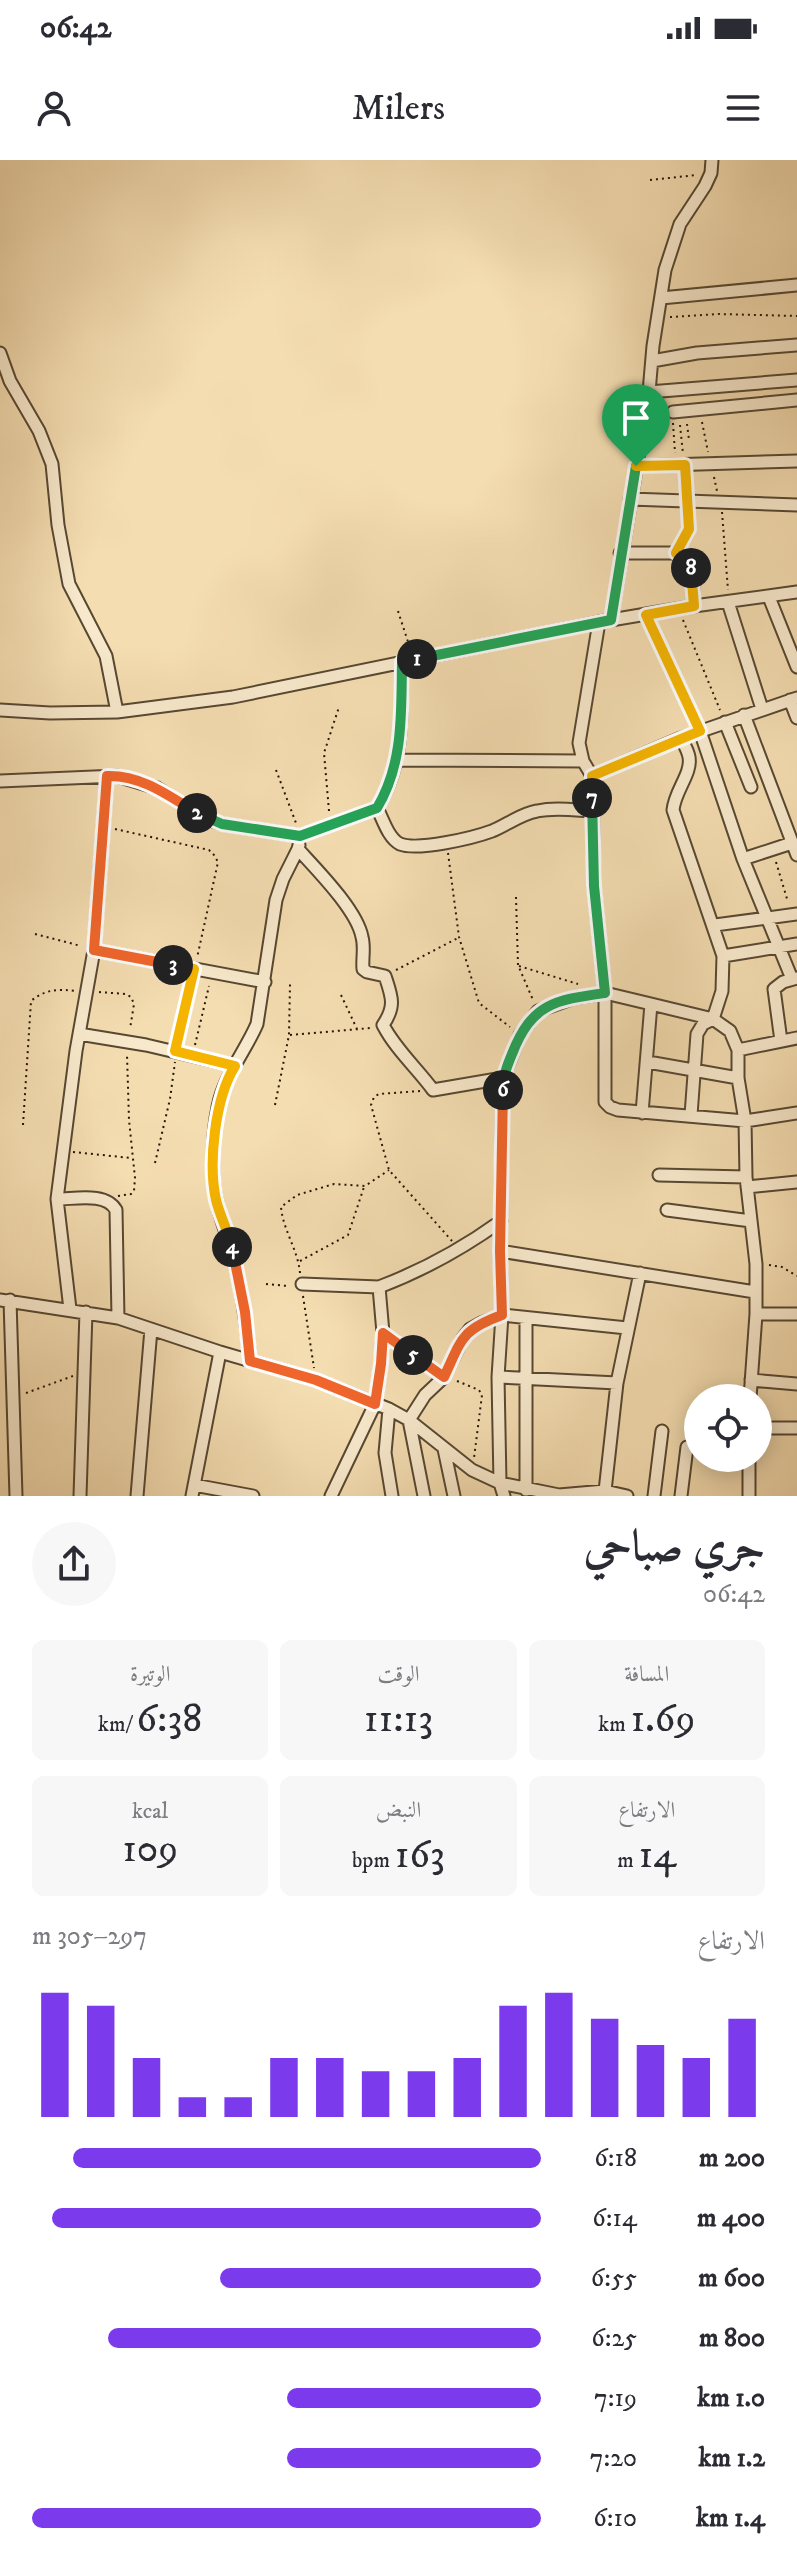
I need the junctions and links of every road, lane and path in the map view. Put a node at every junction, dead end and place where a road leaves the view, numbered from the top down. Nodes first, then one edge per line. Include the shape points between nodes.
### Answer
1 (712, 160) edge
2 (711, 173) junction
3 (650, 180) dead end
4 (797, 285) edge
5 (661, 298) junction
6 (797, 316) edge
7 (658, 318) junction
8 (797, 345) edge
9 (0, 353) edge
10 (652, 361) junction
11 (797, 380) edge
12 (649, 392) junction
13 (797, 400) edge
14 (679, 411) junction
15 (689, 440) dead end
16 (797, 461) edge
17 (680, 465) junction
18 (636, 466) junction
19 (630, 499) junction
20 (688, 502) junction
21 (797, 505) edge
22 (620, 553) junction
23 (676, 553) junction
24 (797, 592) edge
25 (769, 597) junction
26 (728, 602) junction
27 (694, 606) junction
28 (678, 608) junction
29 (398, 611) dead end
30 (646, 615) junction
31 (605, 621) junction
32 (408, 660) junction
33 (797, 667) edge
34 (794, 699) edge
35 (339, 707) dead end
36 (762, 709) junction
37 (0, 710) edge
38 (117, 712) junction
39 (744, 715) junction
40 (797, 718) edge
41 (725, 722) junction
42 (700, 731) junction
43 (681, 738) junction
44 (396, 760) junction
45 (583, 761) junction
46 (276, 770) dead end
47 (107, 776) junction
48 (592, 776) junction
49 (0, 781) edge
50 (751, 787) dead end
51 (377, 808) junction
52 (592, 811) junction
53 (103, 826) junction
54 (330, 827) junction
55 (300, 836) junction
56 (792, 843) junction
57 (447, 844) junction
58 (298, 849) junction
59 (772, 849) junction
60 (797, 855) edge
61 (743, 859) junction
62 (516, 897) dead end
63 (795, 914) edge
64 (769, 917) junction
65 (715, 925) junction
66 (35, 934) dead end
67 (459, 937) junction
68 (797, 944) edge
69 (780, 946) junction
70 (94, 950) junction
71 (723, 956) junction
72 (518, 965) junction
73 (194, 969) junction
74 (213, 973) junction
75 (385, 976) junction
76 (795, 978) edge
77 (265, 982) junction
78 (290, 984) dead end
79 (576, 984) dead end
80 (86, 992) junction
81 (605, 993) junction
82 (341, 995) dead end
83 (651, 1004) junction
84 (538, 1011) junction
85 (713, 1019) junction
86 (383, 1025) junction
87 (358, 1030) junction
88 (79, 1034) junction
89 (289, 1035) junction
90 (520, 1035) junction
91 (797, 1038) edge
92 (781, 1041) junction
93 (128, 1042) junction
94 (738, 1050) junction
95 (175, 1051) junction
96 (193, 1054) junction
97 (648, 1062) junction
98 (235, 1066) junction
99 (693, 1070) junction
100 (503, 1078) junction
101 (738, 1078) junction
102 (433, 1090) junction
103 (275, 1105) dead end
104 (642, 1113) junction
105 (797, 1113) edge
106 (691, 1115) junction
107 (745, 1121) junction
108 (23, 1125) dead end
109 (64, 1151) junction
110 (133, 1158) junction
111 (155, 1163) dead end
112 (389, 1170) junction
113 (659, 1175) dead end
114 (746, 1182) junction
115 (797, 1182) edge
116 (365, 1186) junction
117 (57, 1199) junction
118 (105, 1199) junction
119 (667, 1210) dead end
120 (501, 1221) junction
121 (751, 1221) junction
122 (460, 1250) junction
123 (500, 1251) junction
124 (756, 1264) junction
125 (640, 1273) junction
126 (797, 1276) edge
127 (266, 1284) dead end
128 (302, 1284) junction
129 (379, 1287) junction
130 (755, 1292) junction
131 (5, 1300) edge
132 (70, 1309) junction
133 (86, 1312) junction
134 (756, 1314) junction
135 (797, 1314) edge
136 (502, 1315) junction
137 (118, 1318) junction
138 (526, 1318) junction
139 (627, 1328) junction
140 (151, 1329) junction
141 (383, 1333) junction
142 (220, 1352) junction
143 (250, 1361) junction
144 (83, 1372) junction
145 (444, 1377) junction
146 (498, 1377) junction
147 (525, 1379) junction
148 (316, 1380) junction
149 (751, 1380) junction
150 (617, 1383) junction
151 (751, 1384) edge
152 (797, 1384) edge
153 (14, 1396) junction
154 (375, 1404) junction
155 (389, 1409) junction
156 (409, 1420) junction
157 (772, 1428) edge
158 (797, 1428) edge
159 (662, 1431) dead end
160 (444, 1449) junction
161 (472, 1470) junction
162 (684, 1472) edge
163 (749, 1472) edge
164 (500, 1483) junction
165 (526, 1490) junction
166 (193, 1491) edge
167 (605, 1491) junction
168 (16, 1496) edge
169 (80, 1496) edge
170 (137, 1496) edge
171 (253, 1496) edge
172 (331, 1496) edge
173 (392, 1496) edge
174 (424, 1496) edge
175 (454, 1496) edge
176 (504, 1496) edge
177 (560, 1496) edge
178 (627, 1496) edge
179 (654, 1496) edge
180 (681, 1496) edge
181 (749, 1496) edge

1 - 2 street
2 - 3 path
2 - 5 street via 680,224
4 - 5 street
5 - 7 street
6 - 7 path
7 - 10 street
8 - 10 street
9 - 38 street via 52,464 69,584 106,656
10 - 12 street
11 - 12 street
12 - 18 street
13 - 14 street
14 - 15 path
14 - 17 path
14 - 17 path
16 - 17 street
17 - 18 street
17 - 20 path
18 - 19 street
19 - 20 street
19 - 22 street
20 - 21 street
20 - 23 path via 689,529
22 - 23 street
22 - 31 street
23 - 27 street via 689,559
24 - 25 street
25 - 26 street
25 - 33 street
26 - 27 street
26 - 36 street
27 - 28 street
28 - 30 street
28 - 41 path
29 - 32 path
30 - 31 street
30 - 42 path
31 - 32 street
31 - 45 street via 579,743
32 - 38 street via 233,697
32 - 44 street
34 - 36 street
34 - 40 street
35 - 54 path via 324,753
36 - 39 street
37 - 38 street
39 - 41 street
39 - 56 street
41 - 42 street
41 - 50 street
42 - 43 street
42 - 61 street
43 - 48 street
43 - 65 street via 689,769 673,810
44 - 45 street
44 - 51 street
45 - 48 street
46 - 55 path
47 - 49 street
47 - 53 street
47 - 55 street via 157,788 222,824
48 - 52 street
51 - 54 street
51 - 57 street via 392,838 401,844
52 - 57 street via 539,810
52 - 81 street
53 - 70 street
53 - 73 path via 214,855 218,862
54 - 55 street
55 - 58 street
56 - 59 street
56 - 60 street
57 - 67 path
58 - 75 street via 358,925 363,969
58 - 77 street via 276,900
59 - 61 street
59 - 63 path
61 - 64 street
62 - 72 path
63 - 64 street
64 - 65 street
64 - 69 street
65 - 71 street
66 - 70 path
67 - 75 path
67 - 90 path via 479,1003
68 - 69 street
69 - 71 street
69 - 76 street
70 - 73 street
70 - 80 street
71 - 85 street via 722,991
72 - 79 path
72 - 84 path
73 - 74 street
73 - 95 path
74 - 77 street
74 - 96 path
75 - 86 street via 391,1013
76 - 92 street via 774,989
77 - 98 street via 257,1024
78 - 89 path
80 - 88 street
80 - 93 path via 131,997
80 - 108 path via 55,989 31,1001
81 - 83 street
81 - 84 street
81 - 104 street via 605,1102
82 - 87 path
83 - 85 street
83 - 97 street
84 - 90 street
85 - 94 street via 730,1031
85 - 99 street via 697,1034
86 - 87 path
86 - 102 street
87 - 89 path
88 - 93 street
88 - 109 street
89 - 103 path
90 - 100 street
91 - 92 street
92 - 94 street
93 - 95 street
93 - 110 path
94 - 101 street
95 - 96 street
95 - 111 path
96 - 98 street
97 - 99 street
97 - 104 street
98 - 143 street via 218,1107 213,1168
99 - 101 street
99 - 106 street
100 - 102 street
100 - 120 street
101 - 107 street
102 - 112 path via 374,1097 371,1105
104 - 106 street
105 - 107 street
106 - 107 street
107 - 114 street
109 - 110 path
109 - 117 street
110 - 118 path via 134,1191
112 - 116 path
112 - 122 path
113 - 114 street
114 - 115 street
114 - 121 street
116 - 116 path via 334,1184 297,1195 281,1207 299,1262 348,1235
117 - 118 street
117 - 132 street
118 - 137 street via 116,1210
119 - 121 street
120 - 122 street
120 - 123 street
121 - 124 street
122 - 129 street
123 - 125 street
123 - 136 street
124 - 126 path via 782,1267
124 - 130 street
125 - 130 street
125 - 139 street
127 - 128 path
128 - 129 street
128 - 148 path
129 - 141 street
130 - 134 street
131 - 132 street
131 - 153 street
132 - 133 street
133 - 137 street
133 - 144 street
134 - 135 street
134 - 149 street
136 - 138 street
136 - 145 street via 470,1329
136 - 146 street
137 - 140 street
138 - 139 street
138 - 147 street
139 - 150 street
140 - 142 street
140 - 170 street
141 - 145 street
141 - 154 street
142 - 143 street
142 - 166 street
143 - 148 street
144 - 153 path
144 - 169 street
145 - 156 street
145 - 161 path via 482,1395
146 - 147 street
146 - 164 street
147 - 150 street
147 - 165 street
148 - 154 street
149 - 151 street
149 - 152 street
150 - 167 street
153 - 168 street
154 - 155 street
154 - 172 street
155 - 156 street
155 - 173 street via 385,1453
156 - 160 street
156 - 174 street
157 - 158 street
159 - 179 street
160 - 161 street
160 - 175 street
161 - 164 street
162 - 180 street
163 - 181 street
164 - 165 street
164 - 176 street
165 - 177 street
166 - 171 street
167 - 177 street
167 - 178 street

